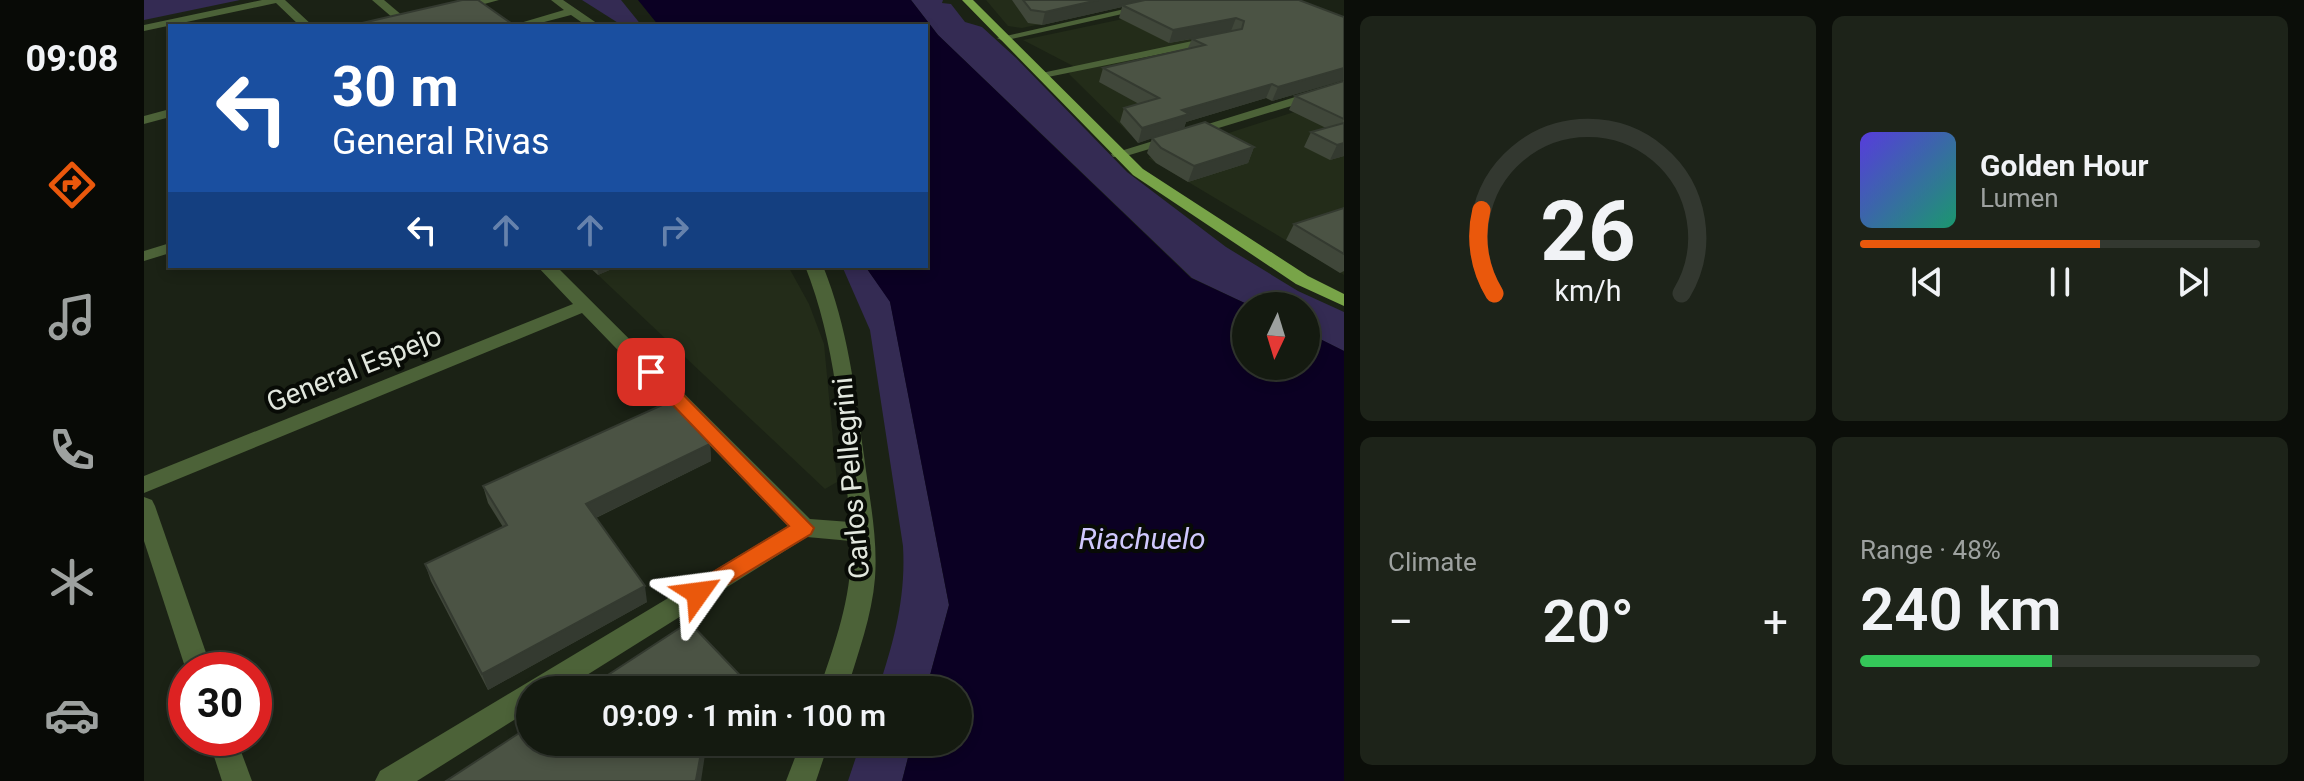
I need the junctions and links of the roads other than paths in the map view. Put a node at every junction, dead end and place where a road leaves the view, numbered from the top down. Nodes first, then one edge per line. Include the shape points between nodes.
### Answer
1 (278, 0) edge
2 (377, 0) edge
3 (494, 0) edge
4 (556, 0) edge
5 (967, 0) edge
6 (1179, 0) edge
7 (462, 3) edge
8 (575, 11) junction
9 (435, 14) edge
10 (420, 18) edge
11 (404, 22) junction
12 (305, 24) edge
13 (396, 24) edge
14 (524, 24) edge
15 (592, 24) edge
16 (144, 28) edge
17 (1232, 37) edge
18 (1003, 38) junction
19 (1043, 74) junction
20 (1344, 86) edge
21 (168, 114) edge
22 (144, 120) edge
23 (1118, 154) junction
24 (168, 249) edge
25 (144, 256) edge
26 (548, 268) edge
27 (815, 268) edge
28 (1344, 301) edge
29 (586, 305) junction
30 (144, 485) edge
31 (144, 506) edge
32 (804, 528) junction
33 (862, 532) junction
34 (193, 652) edge
35 (562, 676) edge
36 (837, 676) edge
37 (516, 704) edge
38 (228, 756) edge
39 (810, 756) edge
40 (237, 781) edge
41 (390, 781) edge
42 (801, 781) edge

1 - 12 street
1 - 16 street
2 - 11 street
3 - 7 street
4 - 8 street
5 - 18 main road
6 - 18 street
7 - 9 street
8 - 14 street
8 - 15 street
10 - 11 street
11 - 13 street
17 - 19 street
18 - 19 main road
19 - 23 main road
20 - 23 street
21 - 22 street
23 - 28 main road via 1153,183 1302,280
24 - 25 street
26 - 29 street
27 - 33 street, Carlos Pellegrini via 836,322
29 - 30 street, General Espejo
29 - 32 street
31 - 34 street
32 - 33 street
32 - 35 street
33 - 36 street, Carlos Pellegrini via 860,596
37 - 41 street
38 - 40 street
39 - 42 street

